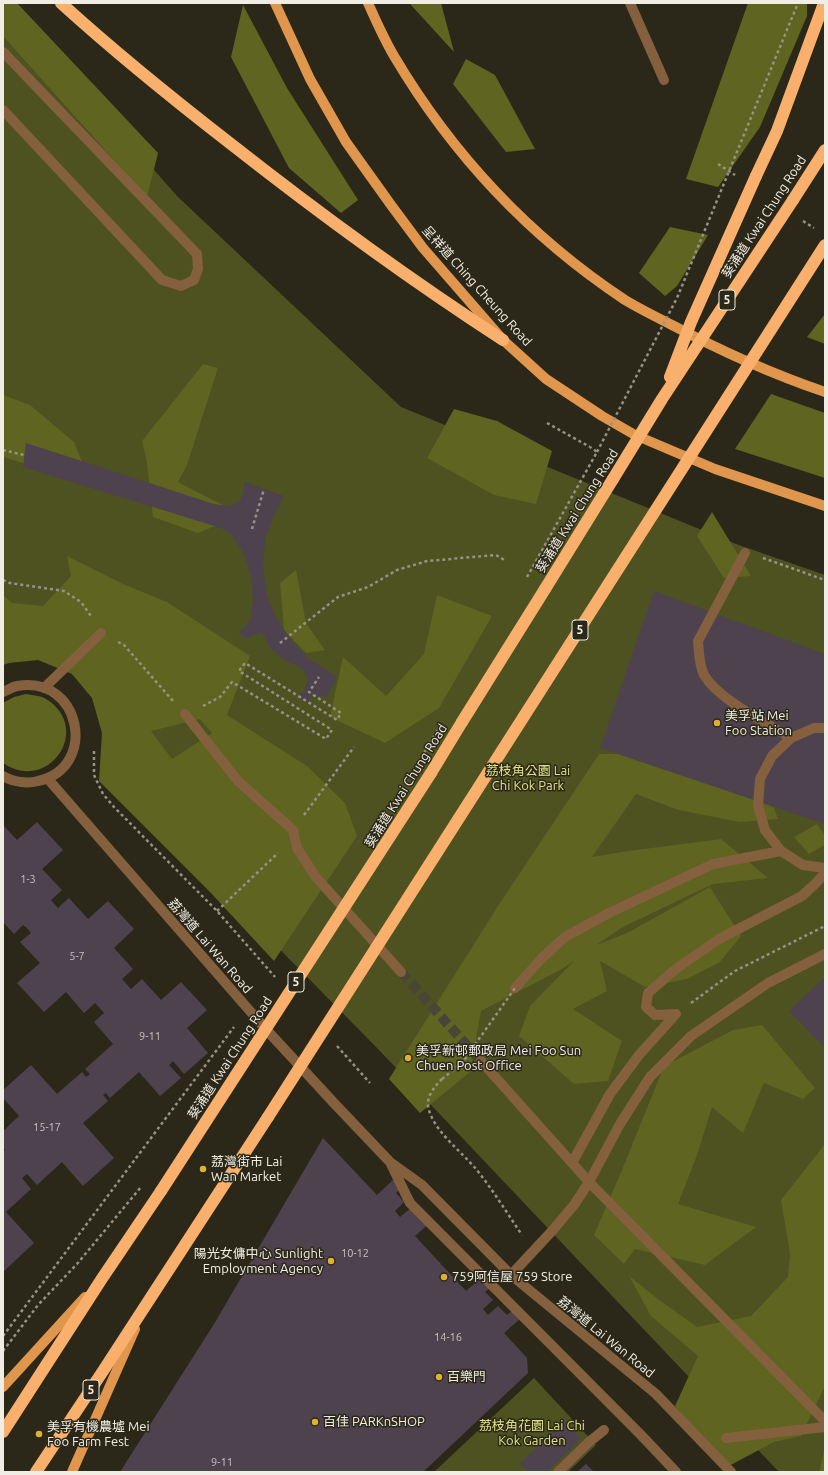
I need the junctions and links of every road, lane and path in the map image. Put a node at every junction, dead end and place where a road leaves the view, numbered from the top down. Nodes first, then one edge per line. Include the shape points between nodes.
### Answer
1 (61, 3) edge
2 (275, 3) edge
3 (368, 3) edge
4 (630, 3) edge
5 (798, 3) edge
6 (824, 3) edge
7 (3, 52) edge
8 (664, 80) dead end
9 (3, 110) edge
10 (825, 150) edge
11 (825, 245) edge
12 (503, 340) junction
13 (825, 392) edge
14 (662, 399) junction
15 (547, 423) dead end
16 (590, 447) dead end
17 (3, 450) edge
18 (597, 452) dead end
19 (24, 455) dead end
20 (264, 489) dead end
21 (825, 506) edge
22 (252, 529) dead end
23 (745, 553) joint
24 (506, 560) dead end
25 (825, 580) edge
26 (101, 633) dead end
27 (280, 643) dead end
28 (319, 677) dead end
29 (44, 688) junction
30 (3, 692) edge
31 (186, 715) joint
32 (825, 728) edge
33 (791, 738) junction
34 (95, 745) dead end
35 (3, 776) edge
36 (48, 779) junction
37 (781, 851) junction
38 (825, 868) edge
39 (825, 873) edge
40 (825, 926) edge
41 (825, 954) edge
42 (401, 972) tunnel mouth
43 (277, 979) dead end
44 (515, 988) joint
45 (676, 1014) junction
46 (234, 1027) dead end
47 (334, 1043) dead end
48 (481, 1061) tunnel mouth
49 (370, 1084) dead end
50 (390, 1162) junction
51 (572, 1163) junction
52 (589, 1182) junction
53 (533, 1250) junction
54 (510, 1275) junction
55 (101, 1280) junction
56 (145, 1307) junction
57 (3, 1336) edge
58 (3, 1387) edge
59 (825, 1421) edge
60 (825, 1427) edge
61 (604, 1430) dead end
62 (3, 1432) edge
63 (726, 1438) dead end
64 (36, 1472) edge
65 (72, 1472) edge
66 (558, 1472) edge
67 (676, 1472) edge
68 (730, 1472) edge

1 - 12 highway via 139,71 308,204 398,270
2 - 12 main road, 呈祥道 Ching Cheung Road via 310,79 346,142 423,248
3 - 13 main road via 393,55 421,100 452,142 501,198 560,252 627,301 711,346 788,380
4 - 8 street
5 - 18 path, bridge via 677,298
6 - 14 highway, bridge via 777,131 691,322
7 - 9 street via 197,254 198,269 194,280 181,286 162,280
10 - 14 highway, 葵涌道 Kwai Chung Road / 5, bridge
11 - 56 highway, 5, bridge
12 - 21 main road, 呈祥道 Ching Cheung Road via 546,379 635,435 714,469
14 - 55 highway, 葵涌道 Kwai Chung Road / 5, bridge via 431,773
15 - 16 path
17 - 19 path
20 - 22 path
23 - 25 path
23 - 33 street via 698,641 702,668 718,691
24 - 27 path via 496,555 427,562 397,570 368,587 338,597
26 - 29 street
28 - 31 path via 309,692 342,713 337,720 245,663 239,671 332,730 326,739 232,682 220,697
29 - 30 street via 16,686
29 - 36 street via 57,694 67,705 74,717 76,732 75,746 69,760
31 - 42 street via 238,781 293,830 297,848 315,876
32 - 33 street via 814,728
33 - 37 street via 772,756 760,779 758,806 765,830
34 - 43 path via 94,775 103,794 217,911
35 - 36 street via 19,782
36 - 50 street, 荔灣道 Lai Wan Road via 258,1020
37 - 38 street via 803,865
37 - 44 street via 713,864 607,914 565,937
39 - 45 street via 802,896 720,939 677,968 648,994 646,1007 655,1016
40 - 45 path via 735,971
41 - 52 street via 768,983 691,1036 650,1077 620,1124
44 - 53 path, bridge via 462,1063 435,1086 428,1105 435,1123 476,1170
45 - 51 street via 639,1055 610,1094
46 - 57 path
47 - 49 path
48 - 51 street
50 - 54 street, 荔灣道 Lai Wan Road via 422,1185
50 - 67 street, 荔灣道 Lai Wan Road via 410,1203
51 - 52 street
52 - 53 street via 574,1205
52 - 59 street
53 - 54 street
54 - 68 street, 荔灣道 Lai Wan Road via 656,1394
55 - 58 main road
55 - 62 highway, 葵涌道 Kwai Chung Road / 5
56 - 64 highway, 5
56 - 65 main road
60 - 63 street
61 - 66 street

